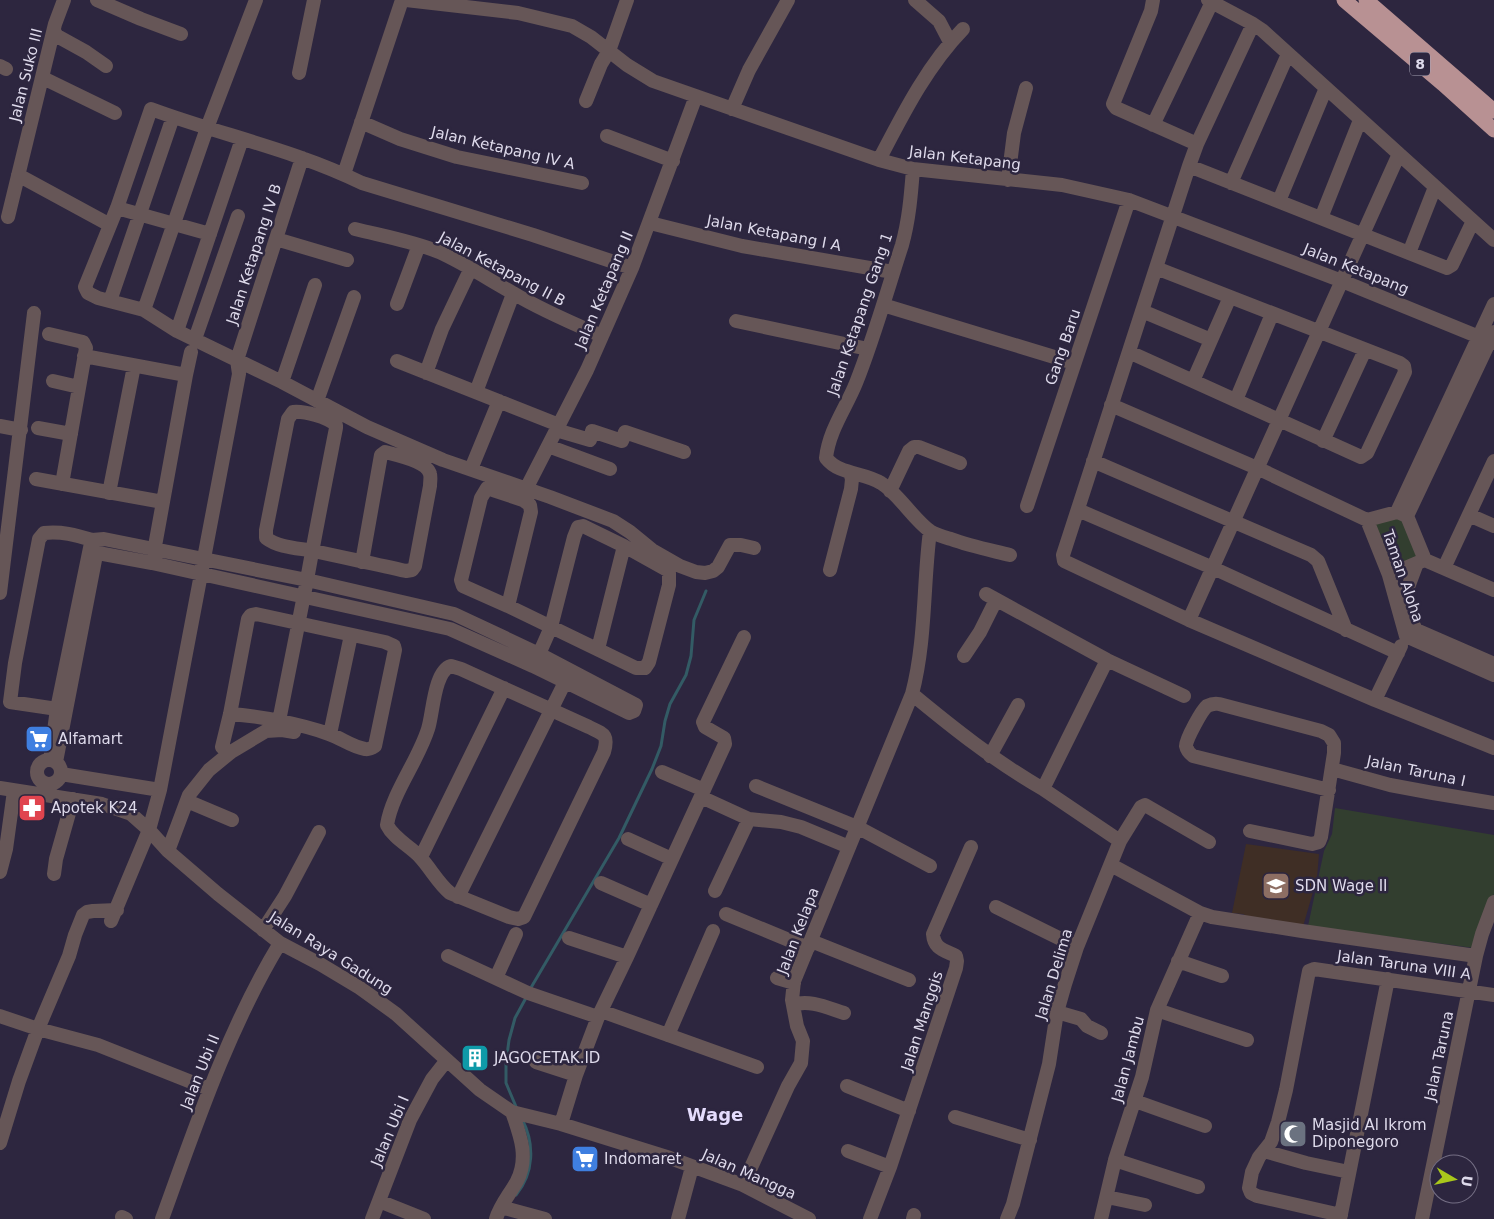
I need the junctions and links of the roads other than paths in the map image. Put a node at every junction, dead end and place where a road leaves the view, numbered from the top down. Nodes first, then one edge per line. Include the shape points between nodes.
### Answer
1 (64, 0) edge
2 (97, 0) edge
3 (256, 0) edge
4 (314, 0) edge
5 (402, 0) edge
6 (406, 0) edge
7 (626, 0) edge
8 (788, 0) edge
9 (915, 0) edge
10 (1153, 0) edge
11 (1344, 0) edge
12 (1366, 0) edge
13 (1210, 1) edge
14 (460, 3) edge
15 (520, 6) edge
16 (1253, 24) junction
17 (963, 29) dead end
18 (54, 31) junction
19 (181, 34) dead end
20 (950, 42) junction
21 (609, 51) junction
22 (1288, 54) junction
23 (106, 66) dead end
24 (299, 73) dead end
25 (43, 78) junction
26 (1026, 88) dead end
27 (1326, 88) junction
28 (696, 96) junction
29 (586, 101) dead end
30 (732, 108) junction
31 (1494, 111) edge
32 (115, 113) dead end
33 (173, 117) junction
34 (1360, 120) junction
35 (361, 122) junction
36 (1153, 125) junction
37 (207, 128) junction
38 (1494, 130) edge
39 (606, 136) dead end
40 (242, 139) junction
41 (1196, 144) junction
42 (1399, 154) junction
43 (302, 158) junction
44 (879, 160) junction
45 (673, 161) junction
46 (1189, 166) junction
47 (913, 169) junction
48 (344, 174) junction
49 (18, 175) junction
50 (1008, 180) junction
51 (582, 183) dead end
52 (1231, 183) junction
53 (1435, 187) junction
54 (1129, 200) junction
55 (1279, 202) junction
56 (117, 208) junction
57 (140, 215) junction
58 (238, 216) dead end
59 (1172, 216) junction
60 (8, 217) dead end
61 (1321, 218) junction
62 (1473, 221) junction
63 (650, 223) junction
64 (174, 224) junction
65 (110, 225) junction
66 (355, 229) dead end
67 (210, 234) junction
68 (1363, 235) junction
69 (276, 239) junction
70 (1494, 240) edge
71 (418, 245) junction
72 (1409, 253) junction
73 (347, 260) dead end
74 (471, 268) junction
75 (632, 268) junction
76 (1156, 268) junction
77 (893, 272) junction
78 (1342, 280) junction
79 (315, 285) dead end
80 (513, 294) junction
81 (354, 297) dead end
82 (1230, 297) junction
83 (110, 301) junction
84 (397, 304) dead end
85 (1494, 304) edge
86 (882, 305) junction
87 (144, 310) junction
88 (1142, 310) junction
89 (34, 313) dead end
90 (1272, 314) junction
91 (736, 321) dead end
92 (177, 331) junction
93 (1319, 332) junction
94 (49, 334) dead end
95 (602, 336) junction
96 (1489, 338) edge
97 (1211, 340) junction
98 (193, 345) junction
99 (868, 349) junction
100 (1365, 350) junction
101 (1129, 352) junction
102 (84, 356) junction
103 (237, 360) junction
104 (397, 360) dead end
105 (1074, 364) junction
106 (134, 366) junction
107 (426, 373) junction
108 (186, 375) junction
109 (53, 381) dead end
110 (1193, 381) junction
111 (282, 382) junction
112 (79, 387) junction
113 (476, 392) junction
114 (1236, 400) junction
115 (317, 401) junction
116 (499, 401) junction
117 (1112, 405) junction
118 (1279, 420) junction
119 (0, 426) edge
120 (558, 427) junction
121 (38, 428) dead end
122 (21, 430) junction
123 (71, 434) junction
124 (1323, 441) junction
125 (548, 446) junction
126 (684, 452) dead end
127 (1093, 461) junction
128 (1494, 461) edge
129 (960, 464) dead end
130 (1257, 468) junction
131 (471, 469) junction
132 (610, 469) dead end
133 (850, 472) junction
134 (36, 479) dead end
135 (62, 484) junction
136 (526, 489) junction
137 (890, 491) junction
138 (109, 493) junction
139 (6, 500) edge
140 (163, 502) junction
141 (1027, 506) dead end
142 (1078, 510) junction
143 (1402, 514) junction
144 (1469, 515) junction
145 (1234, 520) junction
146 (1367, 520) junction
147 (1494, 526) edge
148 (930, 531) junction
149 (92, 540) junction
150 (624, 546) junction
151 (754, 548) dead end
152 (312, 551) junction
153 (1010, 555) dead end
154 (154, 556) junction
155 (204, 560) junction
156 (362, 562) junction
157 (1421, 562) junction
158 (2, 563) edge
159 (1213, 568) junction
160 (1444, 568) junction
161 (830, 570) dead end
162 (202, 575) junction
163 (1389, 575) junction
164 (306, 580) junction
165 (1494, 590) edge
166 (0, 593) edge
167 (303, 597) junction
168 (380, 597) junction
169 (508, 606) junction
170 (378, 613) junction
171 (454, 614) junction
172 (1190, 620) junction
173 (298, 623) junction
174 (78, 627) junction
175 (551, 627) junction
176 (450, 628) junction
177 (1346, 630) junction
178 (352, 635) junction
179 (1406, 636) junction
180 (744, 637) dead end
181 (598, 649) junction
182 (1398, 653) junction
183 (964, 656) dead end
184 (536, 660) junction
185 (1107, 660) junction
186 (1494, 664) edge
187 (1494, 675) edge
188 (504, 688) junction
189 (912, 694) junction
190 (1184, 696) dead end
191 (1375, 700) junction
192 (1018, 705) dead end
193 (61, 710) junction
194 (551, 710) junction
195 (230, 714) junction
196 (279, 721) junction
197 (330, 734) junction
198 (313, 735) dead end
199 (222, 747) dead end
200 (1494, 748) edge
201 (990, 756) junction
202 (56, 765) junction
203 (1332, 769) junction
204 (662, 772) dead end
205 (756, 786) dead end
206 (7, 789) edge
207 (48, 789) junction
208 (1043, 789) junction
209 (160, 790) junction
210 (1329, 790) junction
211 (702, 794) junction
212 (73, 799) junction
213 (187, 801) junction
214 (1494, 802) edge
215 (749, 819) junction
216 (232, 820) dead end
217 (857, 827) junction
218 (149, 830) junction
219 (1250, 831) dead end
220 (319, 832) dead end
221 (628, 839) dead end
222 (1120, 841) junction
223 (1209, 842) dead end
224 (849, 847) junction
225 (971, 847) dead end
226 (168, 851) junction
227 (421, 857) junction
228 (672, 859) junction
229 (1111, 865) junction
230 (930, 866) dead end
231 (0, 872) edge
232 (54, 874) dead end
233 (600, 883) dead end
234 (715, 891) dead end
235 (458, 897) junction
236 (1494, 902) edge
237 (651, 905) junction
238 (996, 907) dead end
239 (1200, 913) junction
240 (726, 914) dead end
241 (1490, 922) edge
242 (264, 930) junction
243 (713, 931) dead end
244 (516, 934) dead end
245 (569, 938) dead end
246 (280, 943) junction
247 (809, 944) junction
248 (1077, 947) junction
249 (448, 956) dead end
250 (1476, 956) junction
251 (627, 957) junction
252 (1178, 961) junction
253 (1222, 976) dead end
254 (496, 978) junction
255 (777, 978) dead end
256 (909, 980) dead end
257 (1388, 980) junction
258 (794, 983) junction
259 (1469, 991) junction
260 (1494, 994) edge
261 (793, 1005) junction
262 (1157, 1010) junction
263 (1057, 1012) junction
264 (844, 1013) dead end
265 (599, 1014) junction
266 (0, 1016) edge
267 (38, 1029) junction
268 (1101, 1032) dead end
269 (668, 1035) junction
270 (1247, 1040) dead end
271 (447, 1060) junction
272 (536, 1062) dead end
273 (757, 1067) dead end
274 (576, 1075) junction
275 (847, 1086) dead end
276 (209, 1089) junction
277 (1135, 1101) junction
278 (909, 1111) junction
279 (516, 1113) junction
280 (955, 1117) dead end
281 (561, 1124) junction
282 (1205, 1126) dead end
283 (1030, 1140) junction
284 (0, 1143) edge
285 (848, 1151) dead end
286 (1264, 1151) junction
287 (1115, 1160) junction
288 (692, 1167) junction
289 (890, 1167) junction
290 (1349, 1172) junction
291 (743, 1186) junction
292 (1198, 1187) dead end
293 (1106, 1197) junction
294 (379, 1201) junction
295 (1145, 1205) dead end
296 (508, 1209) dead end
297 (1340, 1217) edge
298 (162, 1219) edge
299 (372, 1219) edge
300 (424, 1219) edge
301 (496, 1219) edge
302 (545, 1219) edge
303 (678, 1219) edge
304 (809, 1219) edge
305 (870, 1219) edge
306 (1007, 1219) edge
307 (1101, 1219) edge
308 (1422, 1219) edge

1 - 18 street, Jalan Suko III
2 - 19 street
3 - 37 street
4 - 24 street
5 - 35 street
6 - 14 street, Jalan Ketapang
7 - 21 street
8 - 30 street
9 - 20 street via 939,21
10 - 36 street via 1113,104
11 - 38 highway, 8
12 - 31 highway, 8
13 - 16 street
13 - 36 street
14 - 15 street, Jalan Ketapang
15 - 21 street, Jalan Ketapang via 572,26
16 - 22 street
16 - 41 street
17 - 20 street
18 - 23 street
18 - 25 street, Jalan Suko III
20 - 44 street via 920,86
21 - 28 street, Jalan Ketapang via 653,81
21 - 29 street
22 - 27 street
22 - 52 street
25 - 32 street
25 - 49 street, Jalan Suko III
26 - 50 street via 1014,133
27 - 34 street
27 - 55 street
28 - 30 street, Jalan Ketapang
28 - 45 street, Jalan Ketapang II
30 - 44 street, Jalan Ketapang
33 - 37 street
33 - 56 street via 152,109
33 - 57 street
34 - 42 street
34 - 61 street
35 - 48 street
35 - 51 street, Jalan Ketapang IV A via 400,139 457,157
36 - 41 street
37 - 40 street
37 - 64 street
39 - 45 street
40 - 43 street
40 - 67 street
41 - 46 street
42 - 53 street
42 - 68 street
43 - 48 street
43 - 69 street, Jalan Ketapang IV B
44 - 47 street, Jalan Ketapang
45 - 63 street, Jalan Ketapang II
46 - 52 street
46 - 59 street
47 - 50 street, Jalan Ketapang
47 - 77 street, Jalan Ketapang Gang 1 via 908,226
48 - 75 street via 362,183
49 - 60 street, Jalan Suko III
49 - 65 street
50 - 54 street, Jalan Ketapang via 1062,185
52 - 55 street
53 - 62 street
53 - 72 street
54 - 59 street, Jalan Ketapang
54 - 105 street, Gang Baru
55 - 61 street
56 - 57 street
56 - 65 street
57 - 64 street
57 - 83 street
58 - 98 street
59 - 76 street
59 - 78 street, Jalan Ketapang
61 - 68 street
62 - 70 street
62 - 72 street via 1449,267
63 - 75 street, Jalan Ketapang II
63 - 77 street, Jalan Ketapang I A via 742,246
64 - 67 street
64 - 87 street
65 - 83 street via 85,287 88,293
66 - 71 street, Jalan Ketapang II B
67 - 92 street
68 - 72 street
68 - 78 street
69 - 73 street
69 - 103 street, Jalan Ketapang IV B
71 - 74 street, Jalan Ketapang II B
71 - 84 street
74 - 80 street, Jalan Ketapang II B
74 - 107 street via 442,328
75 - 95 street, Jalan Ketapang II
76 - 82 street
76 - 88 street
77 - 86 street, Jalan Ketapang Gang 1
78 - 93 street
78 - 96 street, Jalan Ketapang
79 - 111 street
80 - 95 street, Jalan Ketapang II B
80 - 113 street
81 - 115 street
82 - 90 street
82 - 97 street
83 - 87 street
85 - 96 street
86 - 99 street, Jalan Ketapang Gang 1
86 - 105 street
87 - 92 street
88 - 97 street
88 - 101 street
89 - 122 street
90 - 93 street
90 - 114 street
91 - 99 street
92 - 98 street
93 - 100 street
93 - 118 street
94 - 102 street via 83,342 86,348
95 - 120 street, Jalan Ketapang II
96 - 143 street
97 - 110 street
98 - 103 street
98 - 108 street
99 - 133 street, Jalan Ketapang Gang 1 via 826,458
100 - 124 street
100 - 124 street via 1402,365 1405,372 1366,456 1357,456
101 - 110 street
101 - 117 street
102 - 106 street
102 - 112 street
103 - 111 street
103 - 155 street, Jalan Ketapang IV B via 239,374
104 - 107 street
105 - 141 street, Gang Baru
106 - 108 street
106 - 138 street
107 - 113 street
108 - 140 street
109 - 112 street
110 - 114 street
111 - 115 street
112 - 123 street
113 - 116 street
114 - 118 street
115 - 131 street via 366,427
116 - 120 street
116 - 131 street
117 - 127 street
117 - 130 street
118 - 124 street
118 - 130 street
119 - 122 street
120 - 125 street, Jalan Ketapang II
120 - 126 street via 590,440 592,431 622,441 625,432
121 - 123 street
122 - 139 street
123 - 135 street
125 - 132 street
125 - 136 street, Jalan Ketapang II
127 - 142 street
127 - 145 street
128 - 144 street
129 - 137 street via 914,447
130 - 145 street
130 - 146 street
131 - 136 street
133 - 137 street, Jalan Ketapang Gang 1 via 882,483
133 - 161 street via 851,489
134 - 135 street
135 - 138 street
136 - 151 street via 613,521 652,550 680,566 701,572 718,567 730,546 741,544
137 - 148 street, Jalan Ketapang Gang 1
138 - 140 street
139 - 158 street
140 - 154 street
142 - 159 street
142 - 172 street via 1063,555 1064,561
143 - 146 street
143 - 157 street
144 - 147 street
144 - 160 street
145 - 159 street
145 - 177 street via 1318,561
146 - 163 street, Taman Aloha
148 - 153 street
148 - 189 street, Jalan Kelapa via 918,670
149 - 154 street via 104,539
149 - 174 street
149 - 193 street via 56,532 44,533 39,539 15,663 10,702
150 - 175 street via 583,526 578,527
150 - 181 street
150 - 181 street via 667,570 669,585 645,668 636,668
152 - 152 street via 336,425 303,411 293,412 288,419 266,538 276,544
152 - 156 street
152 - 164 street
154 - 155 street
154 - 162 street
154 - 174 street via 97,554
155 - 162 street, Jalan Ketapang IV B
155 - 164 street
156 - 156 street via 406,571 413,569 430,486 430,474 422,464 385,452 381,454
157 - 160 street, Taman Aloha
157 - 163 street
157 - 186 street, Taman Aloha via 1404,598 1416,630
158 - 166 street
159 - 172 street
159 - 177 street
160 - 165 street, Taman Aloha
162 - 167 street
162 - 209 street, Jalan Ketapang IV B
163 - 179 street, Taman Aloha
164 - 167 street
164 - 168 street
167 - 170 street
167 - 173 street
168 - 170 street
168 - 171 street
169 - 169 street via 530,505 487,488 481,498 461,580 466,588
169 - 175 street
170 - 176 street
171 - 176 street
171 - 184 street
172 - 191 street
173 - 178 street
173 - 195 street via 256,614 248,619
173 - 196 street
174 - 193 street
175 - 181 street
175 - 184 street
176 - 184 street
177 - 182 street
178 - 197 street
178 - 197 street via 385,642 395,650 375,746 366,750
179 - 182 street
179 - 187 street, Taman Aloha
180 - 211 street via 703,722 705,727 724,738 725,744
182 - 191 street
183 - 185 street via 980,632 991,597
184 - 194 street via 568,676
185 - 190 street
185 - 208 street
188 - 194 street
188 - 227 street
188 - 227 street via 451,666 443,671 424,742 387,825 390,832
189 - 201 street
189 - 217 street, Jalan Kelapa
191 - 200 street
192 - 201 street
193 - 202 street
194 - 235 street
194 - 235 street via 603,734 607,743 524,917 509,917
195 - 196 street
195 - 199 street
196 - 197 street
198 - 213 street via 266,731 208,770
201 - 208 street
202 - 207 street via 59,779
202 - 207 street via 42,762 38,770 39,778
202 - 209 street
203 - 210 street
203 - 210 street via 1334,744 1321,731 1219,704 1204,709 1187,741 1186,748 1192,756
203 - 214 street, Jalan Taruna I via 1433,794
204 - 211 street
205 - 217 street
206 - 207 street, Jalan Raya Gadung
206 - 231 street via 6,849
207 - 212 street, Jalan Raya Gadung
208 - 222 street
209 - 218 street, Jalan Ketapang IV B
210 - 219 street via 1319,842 1312,844
211 - 215 street
211 - 228 street
212 - 218 street, Jalan Raya Gadung via 131,814
212 - 232 street
213 - 216 street
213 - 226 street
215 - 224 street via 801,827
215 - 234 street
217 - 224 street, Jalan Kelapa
217 - 230 street
218 - 226 street, Jalan Raya Gadung
218 - 267 street, Jalan Ketapang IV B via 114,915 93,911 83,916
220 - 242 street
221 - 228 street
222 - 223 street, Jalan Delima via 1141,807 1147,806
222 - 229 street, Jalan Delima
224 - 247 street, Jalan Kelapa
225 - 278 street, Jalan Manggis via 933,934 937,947 956,956 957,961
226 - 242 street, Jalan Raya Gadung
227 - 235 street via 443,888
228 - 237 street
229 - 239 street
229 - 248 street, Jalan Delima
233 - 237 street
236 - 241 street, Jalan Taruna
237 - 251 street
238 - 248 street
239 - 250 street
239 - 252 street, Jalan Jambu
240 - 247 street
241 - 250 street, Jalan Taruna
242 - 246 street, Jalan Raya Gadung
243 - 269 street
244 - 254 street
245 - 251 street
246 - 271 street, Jalan Raya Gadung via 360,988 396,1014
246 - 276 street, Jalan Ubi II via 236,1025
247 - 256 street
247 - 258 street, Jalan Kelapa
248 - 263 street, Jalan Delima
249 - 254 street
250 - 259 street, Jalan Taruna
251 - 265 street
252 - 253 street
252 - 262 street, Jalan Jambu
254 - 265 street via 528,993
255 - 258 street
257 - 259 street, Jalan Taruna VIII A
257 - 286 street, Jalan Taruna VIII A via 1310,971 1286,1090 1271,1142
257 - 290 street
258 - 261 street, Jalan Kelapa
259 - 260 street, Jalan Taruna VIII A
259 - 308 street, Jalan Taruna
261 - 264 street via 799,1002 815,1004
261 - 291 street, Jalan Kelapa via 804,1041 801,1063
262 - 270 street
262 - 277 street, Jalan Jambu
263 - 268 street via 1081,1019 1087,1026
263 - 283 street, Jalan Delima via 1049,1064
265 - 269 street
265 - 274 street
266 - 267 street
267 - 276 street via 98,1045
267 - 284 street
269 - 273 street
271 - 279 street, Jalan Raya Gadung via 480,1090
271 - 294 street, Jalan Ubi I via 432,1078 410,1120
272 - 274 street
274 - 281 street
275 - 278 street
276 - 298 street, Jalan Ubi II
277 - 282 street
277 - 287 street, Jalan Jambu
278 - 289 street, Jalan Manggis
279 - 281 street, Jalan Raya Gadung
279 - 301 street via 524,1153 522,1166
280 - 283 street
281 - 288 street, Jalan Mangga
283 - 306 street, Jalan Delima
285 - 289 street
286 - 290 street
286 - 297 street via 1252,1172 1251,1193
287 - 292 street
287 - 293 street, Jalan Jambu
288 - 291 street, Jalan Mangga
288 - 303 street
289 - 305 street, Jalan Manggis
290 - 297 street
291 - 304 street, Jalan Mangga
293 - 295 street
293 - 307 street, Jalan Jambu
294 - 299 street, Jalan Ubi I
294 - 300 street
296 - 302 street

